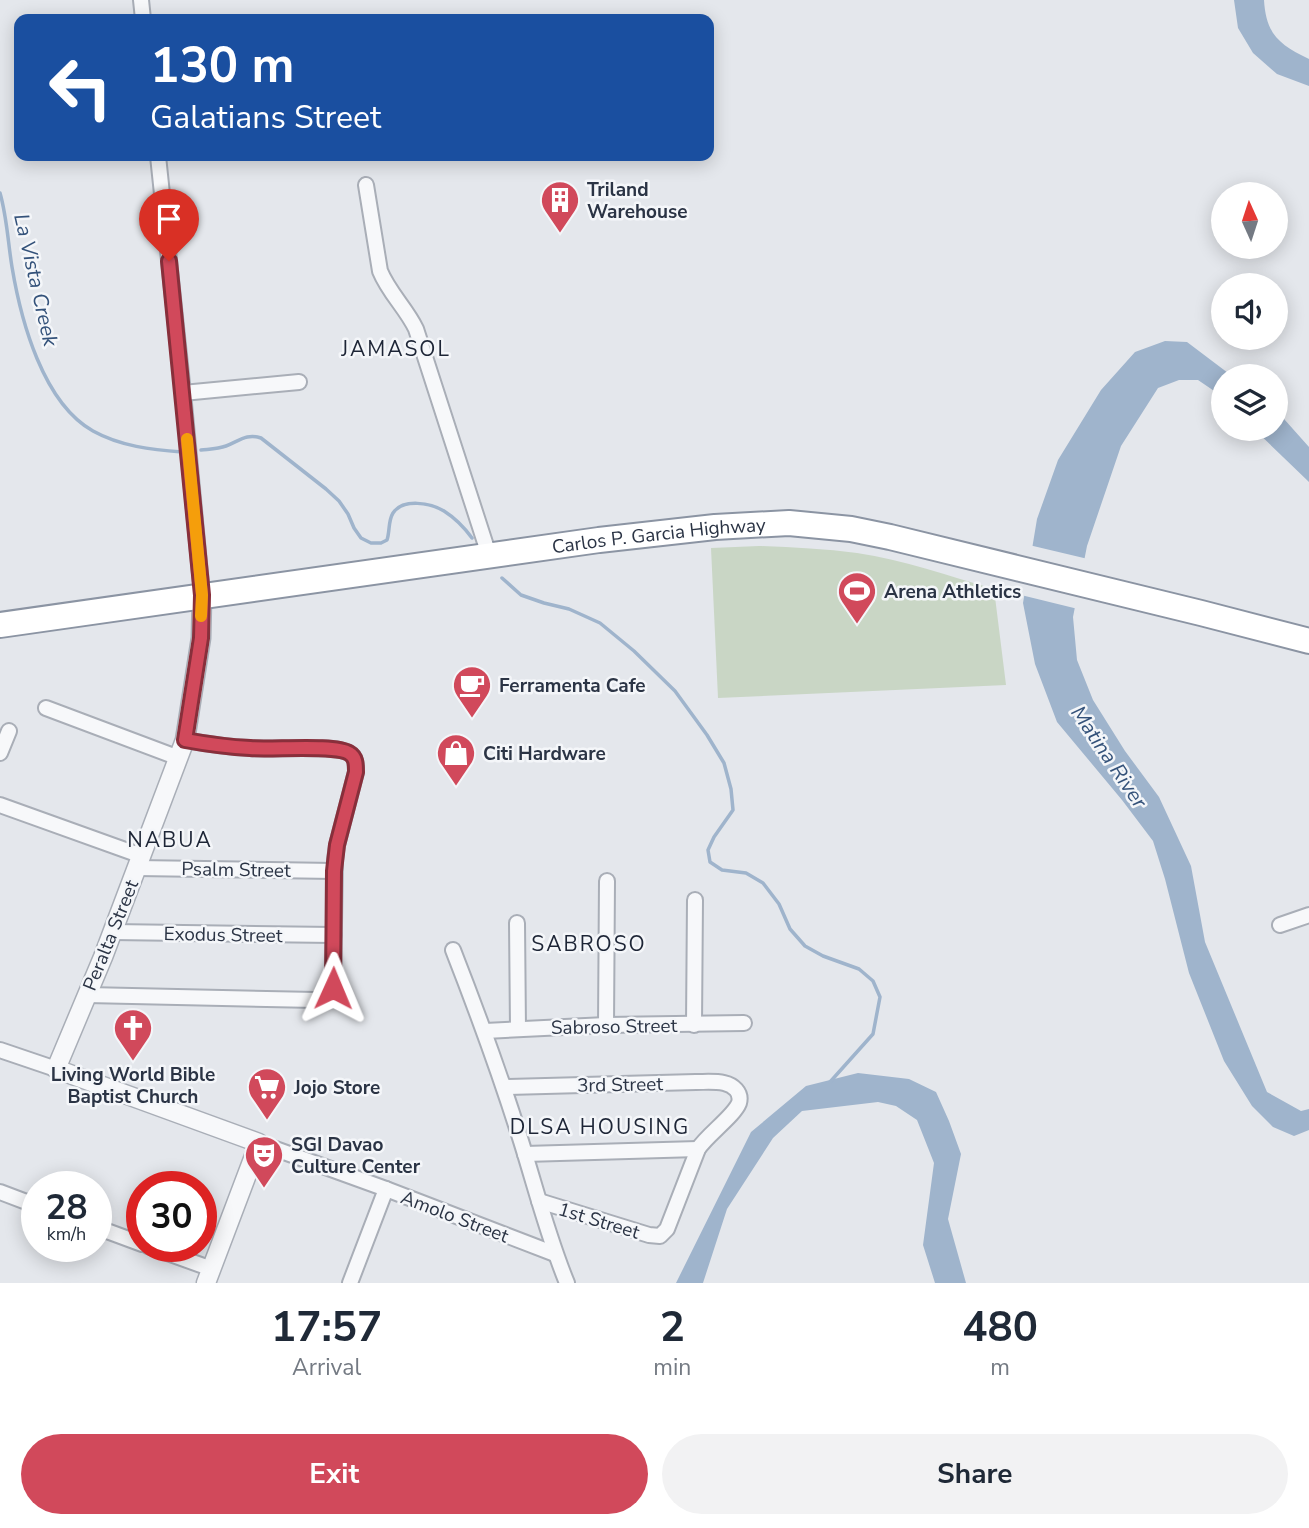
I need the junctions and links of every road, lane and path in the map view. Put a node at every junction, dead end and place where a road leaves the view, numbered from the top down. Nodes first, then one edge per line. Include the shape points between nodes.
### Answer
1 (159, 161) edge
2 (366, 185) dead end
3 (299, 382) dead end
4 (183, 393) junction
5 (489, 555) junction
6 (202, 595) junction
7 (0, 625) edge
8 (1309, 641) edge
9 (46, 708) dead end
10 (9, 731) dead end
11 (185, 740) junction
12 (0, 753) edge
13 (179, 758) junction
14 (0, 805) edge
15 (139, 862) junction
16 (334, 871) junction
17 (607, 881) dead end
18 (695, 900) dead end
19 (1309, 915) edge
20 (517, 923) dead end
21 (1280, 925) dead end
22 (112, 932) junction
23 (334, 935) junction
24 (453, 950) dead end
25 (87, 995) junction
26 (744, 1023) dead end
27 (606, 1025) junction
28 (694, 1025) junction
29 (518, 1029) junction
30 (485, 1031) junction
31 (0, 1049) edge
32 (56, 1069) junction
33 (504, 1087) junction
34 (259, 1143) junction
35 (698, 1149) junction
36 (525, 1154) junction
37 (386, 1189) junction
38 (0, 1192) edge
39 (21, 1200) edge
40 (539, 1201) junction
41 (555, 1254) junction
42 (181, 1262) edge
43 (209, 1276) edge
44 (350, 1283) edge
45 (567, 1283) edge

1 - 4 street
2 - 5 street via 380,271 416,329
3 - 4 street
4 - 6 street
5 - 6 highway, Carlos P. Garcia Highway
5 - 8 highway, Carlos P. Garcia Highway via 749,524 851,529
6 - 7 highway, Carlos P. Garcia Highway
6 - 11 street, Peralta Street via 201,638
9 - 13 street
10 - 12 street
11 - 13 street, Peralta Street
11 - 16 street via 352,754 356,772
13 - 15 street, Peralta Street
14 - 15 street, Psalm Street
15 - 16 street, Psalm Street
15 - 22 street, Peralta Street
16 - 23 street
17 - 27 street
18 - 28 street
19 - 21 street
20 - 29 street
22 - 23 street, Exodus Street
22 - 25 street, Peralta Street
23 - 25 street via 333,988 324,1000
24 - 30 street
25 - 32 street, Peralta Street
26 - 28 street, Sabroso Street
27 - 28 street, Sabroso Street
27 - 29 street, Sabroso Street
29 - 30 street, Sabroso Street
30 - 33 street
31 - 32 street, Amolo Street
32 - 34 street, Amolo Street
33 - 35 street, 3rd Street via 728,1084 735,1088 738,1104
33 - 36 street
34 - 37 street, Amolo Street
34 - 43 street
35 - 36 street
35 - 40 street, 1st Street via 667,1229 660,1236
36 - 40 street
37 - 41 street, Amolo Street
37 - 44 street
38 - 39 street
40 - 41 street
41 - 45 street
42 - 43 street

